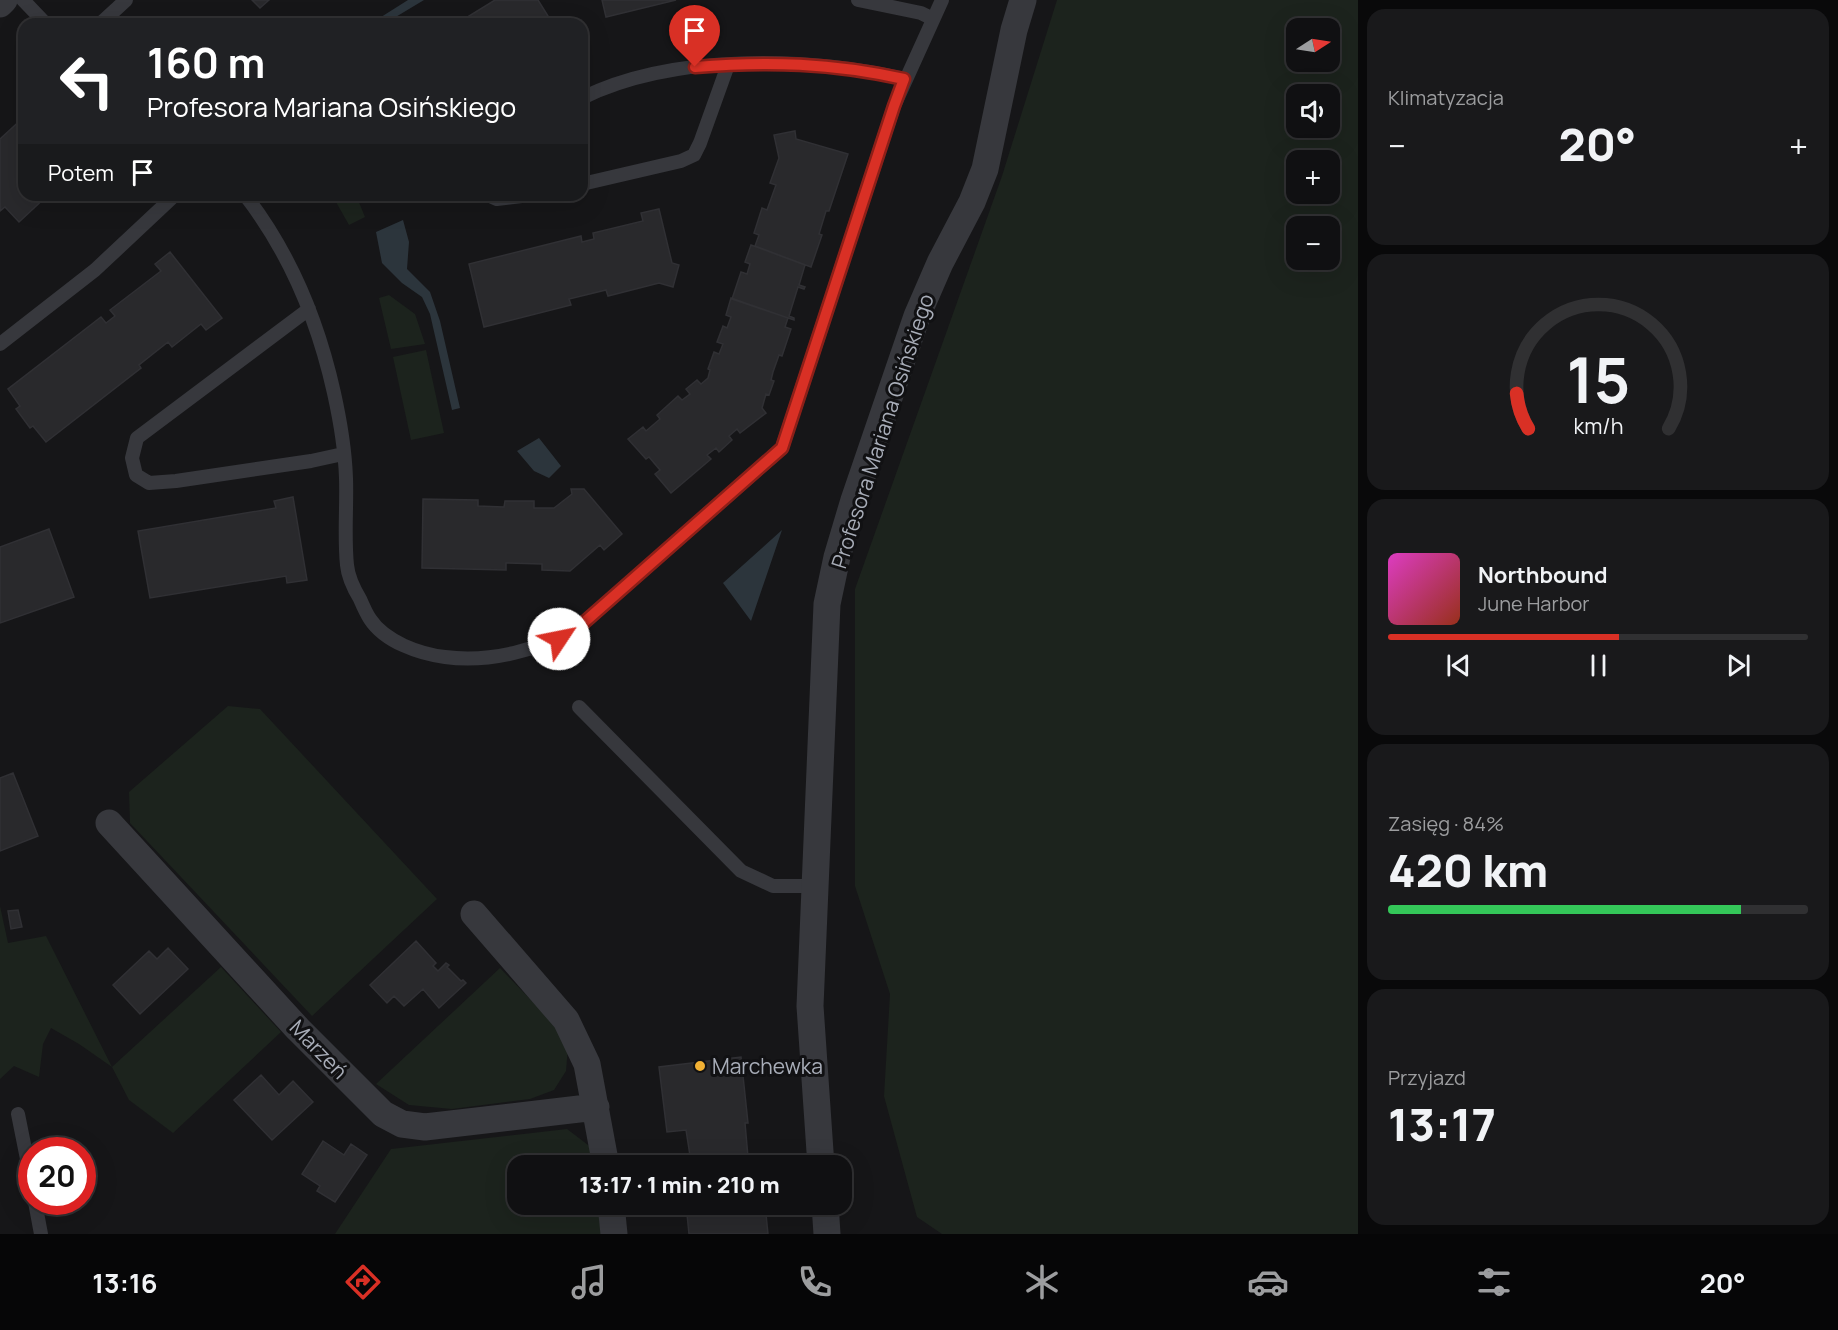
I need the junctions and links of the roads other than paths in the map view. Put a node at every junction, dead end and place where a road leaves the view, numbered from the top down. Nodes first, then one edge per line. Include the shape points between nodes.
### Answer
1 (4, 0) edge
2 (23, 0) edge
3 (126, 0) edge
4 (858, 0) edge
5 (942, 0) edge
6 (1023, 0) edge
7 (0, 4) edge
8 (40, 18) edge
9 (106, 18) edge
10 (933, 19) junction
11 (728, 65) junction
12 (904, 79) junction
13 (588, 96) edge
14 (588, 183) edge
15 (169, 201) edge
16 (250, 201) edge
17 (309, 309) junction
18 (0, 344) edge
19 (343, 454) junction
20 (579, 707) dead end
21 (109, 823) dead end
22 (814, 886) junction
23 (474, 914) dead end
24 (596, 1107) junction
25 (18, 1114) dead end
26 (23, 1137) edge
27 (604, 1155) edge
28 (820, 1155) edge
29 (37, 1215) edge
30 (612, 1215) edge
31 (826, 1215) edge
32 (41, 1234) edge
33 (614, 1234) edge
34 (827, 1234) edge

1 - 7 street
2 - 8 lane
3 - 9 lane
4 - 10 lane
5 - 10 lane
6 - 22 street, Profesora Mariana Osińskiego via 980,185 917,316 837,557 827,604
10 - 12 lane
11 - 12 lane via 822,65
11 - 13 lane via 679,69
11 - 14 lane via 694,155
12 - 19 lane via 782,448 580,626 559,639 525,650 466,660 429,655 398,644 371,621 347,567
15 - 18 lane via 95,270
16 - 17 lane via 282,250
17 - 19 lane via 334,393
17 - 19 lane via 137,438 132,458 136,474 149,483
20 - 22 lane via 741,871 773,886
21 - 24 street, Marzeń via 298,1029 383,1114 402,1124 425,1127
22 - 28 street, Profesora Mariana Osińskiego via 810,1006
23 - 24 street via 566,1020 587,1064
24 - 27 street
25 - 26 lane
29 - 32 lane
30 - 33 street
31 - 34 street

